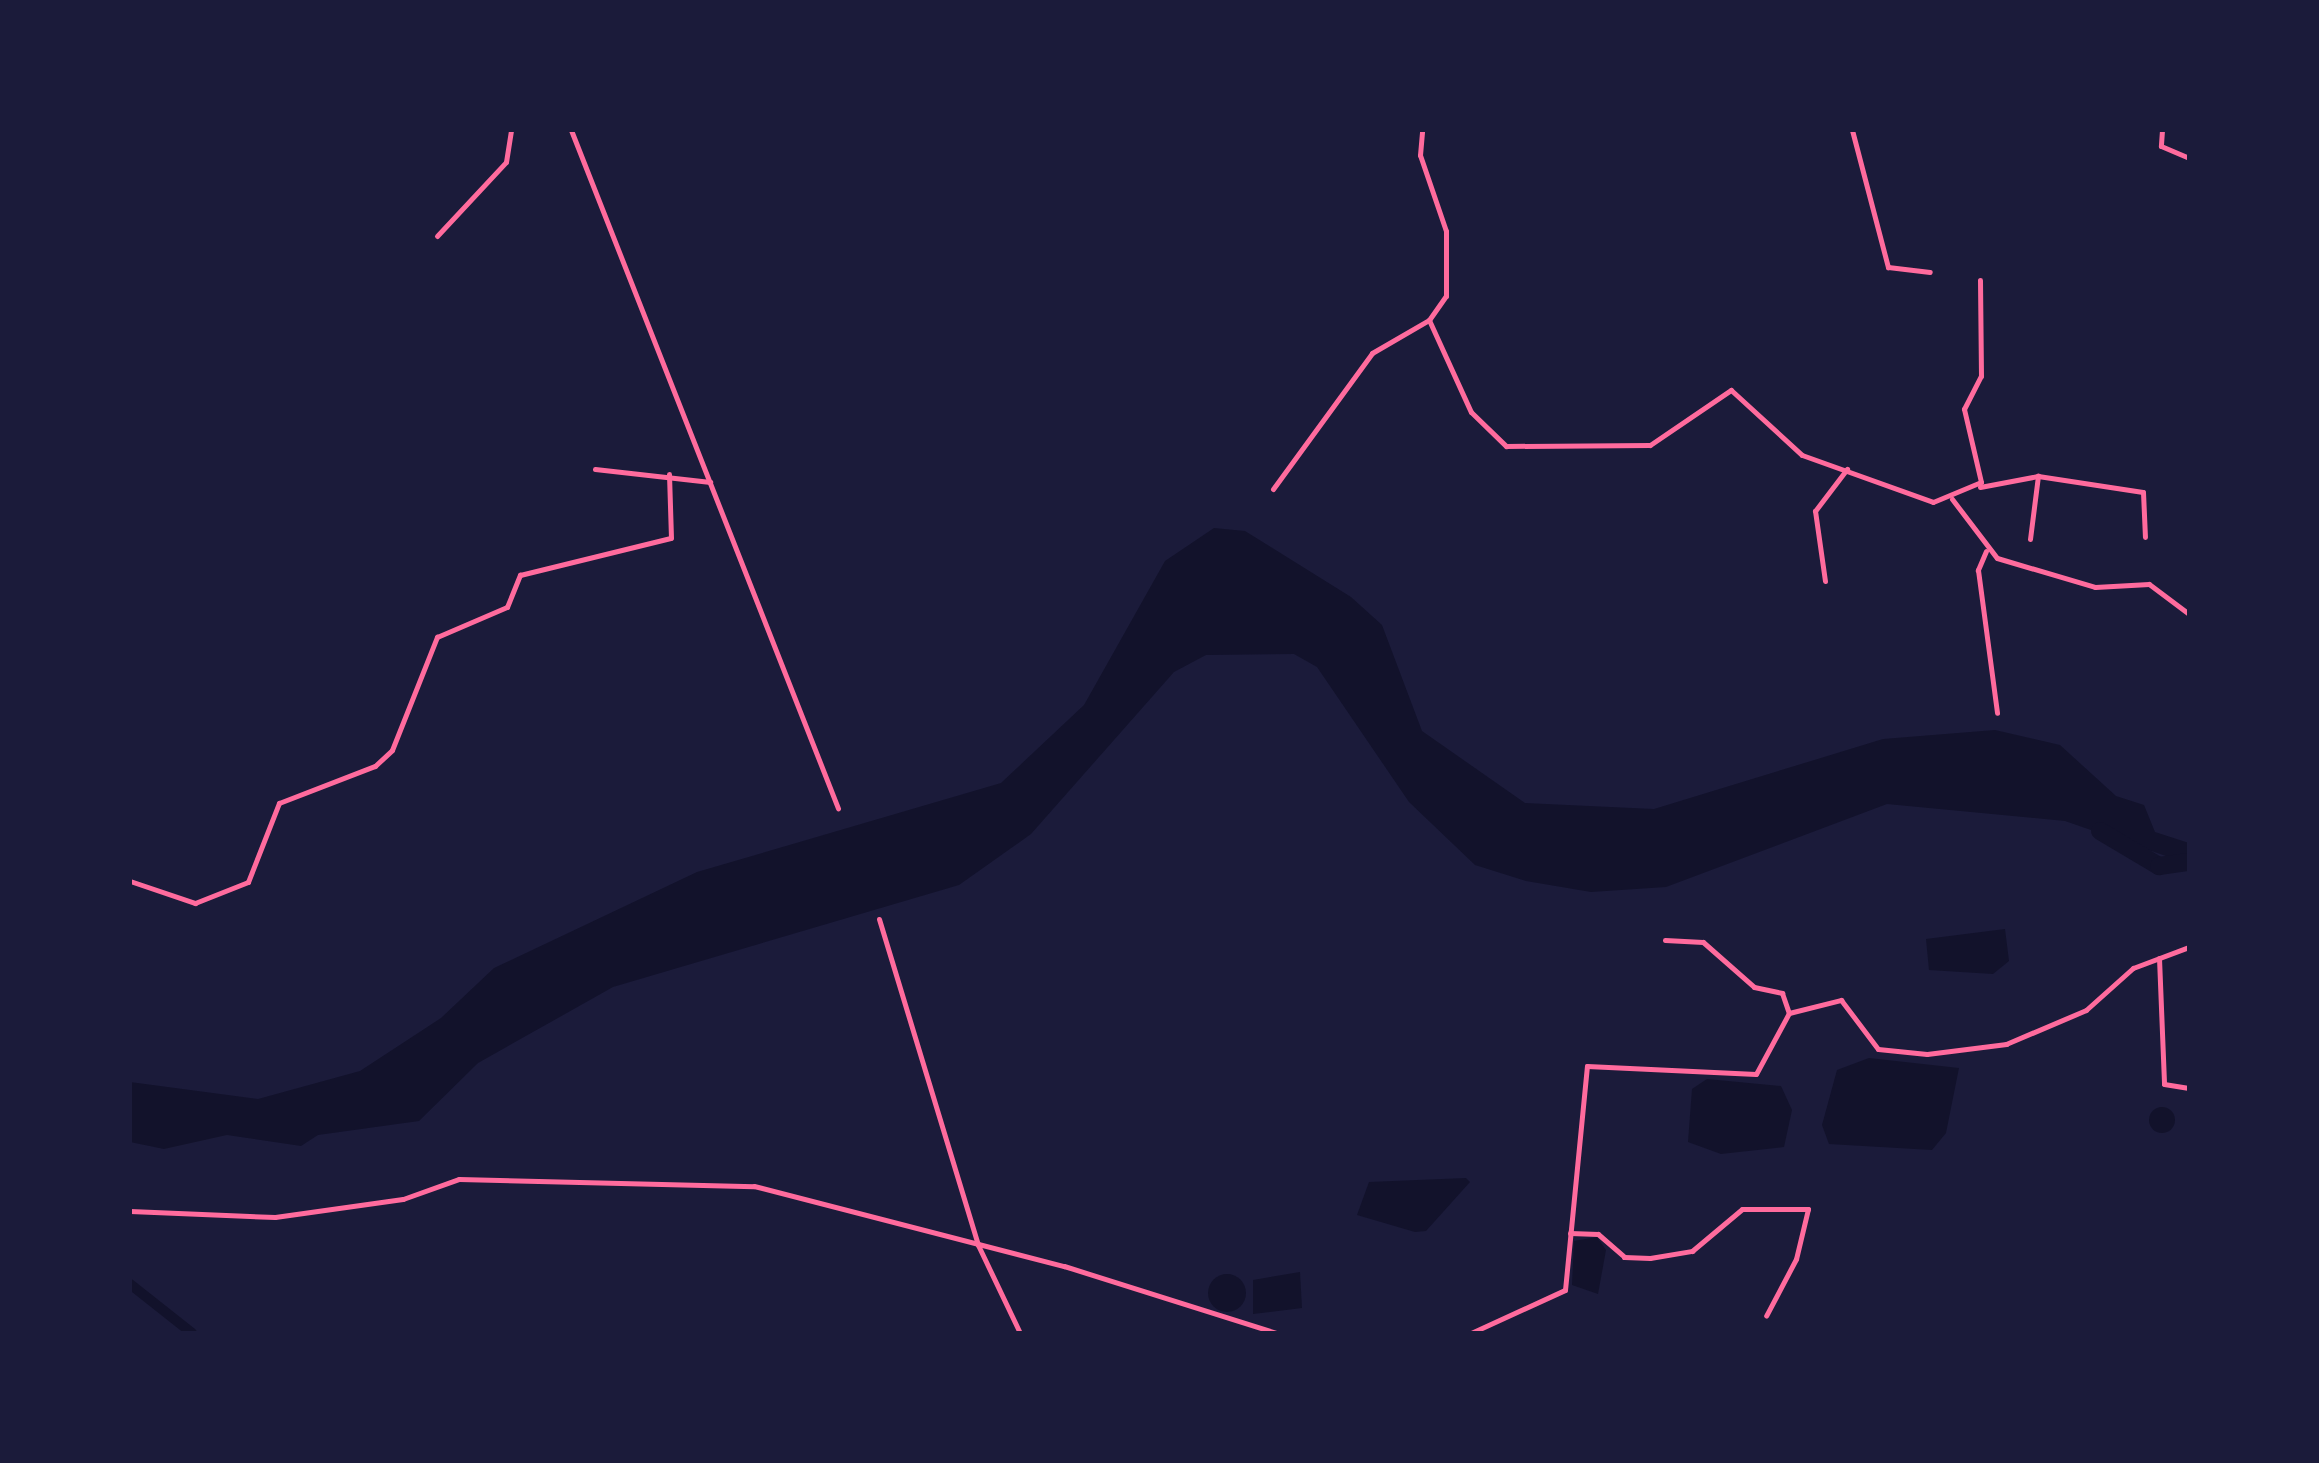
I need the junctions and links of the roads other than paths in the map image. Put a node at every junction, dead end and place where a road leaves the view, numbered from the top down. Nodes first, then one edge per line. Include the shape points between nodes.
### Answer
1 (511, 130) edge
2 (571, 130) edge
3 (1422, 130) edge
4 (1852, 130) edge
5 (2162, 130) edge
6 (2189, 158) edge
7 (437, 236) dead end
8 (1930, 272) dead end
9 (1980, 280) dead end
10 (1428, 320) junction
11 (594, 469) dead end
12 (1847, 469) junction
13 (669, 474) junction
14 (2038, 476) junction
15 (710, 482) junction
16 (1980, 487) junction
17 (1273, 489) dead end
18 (1952, 499) junction
19 (2145, 537) dead end
20 (2030, 539) dead end
21 (1986, 552) junction
22 (1825, 582) dead end
23 (2189, 614) edge
24 (1997, 713) dead end
25 (838, 808) dead end
26 (130, 881) edge
27 (879, 919) dead end
28 (1665, 940) dead end
29 (2189, 947) edge
30 (2160, 958) junction
31 (1789, 1013) junction
32 (2189, 1088) edge
33 (130, 1211) edge
34 (1570, 1234) junction
35 (978, 1245) junction
36 (1766, 1316) dead end
37 (1020, 1333) edge
38 (1277, 1333) edge
39 (1471, 1333) edge

1 - 7 street via 506,162
2 - 15 street
3 - 10 street via 1450,277
4 - 8 street via 1888,267
5 - 6 street via 2161,146
9 - 16 street via 1980,376 1964,409
10 - 12 street via 1471,412 1506,446 1650,445 1731,390 1791,448
10 - 17 street via 1372,353
11 - 13 street
12 - 18 street via 1907,500
12 - 22 street via 1815,511
13 - 15 street
13 - 26 street via 671,538 520,575 507,608 437,637 392,750 375,766 279,803 248,882 195,903
14 - 16 street
14 - 19 street via 2149,495
14 - 20 street
15 - 25 street
16 - 18 street
18 - 21 street
21 - 23 street via 2095,587 2149,584
21 - 24 street via 1978,570
27 - 35 street
28 - 31 street via 1703,942 1754,987 1782,993
29 - 30 street
30 - 31 street via 2086,1010 2006,1044 1896,1053 1871,1046 1841,1000
30 - 32 street via 2164,1084
31 - 34 street via 1756,1074 1587,1066
33 - 35 street via 275,1217 404,1200 459,1179 726,1184
34 - 36 street via 1598,1234 1624,1257 1650,1258 1692,1251 1742,1209 1808,1210 1796,1259
34 - 39 street via 1566,1290
35 - 37 street
35 - 38 street

